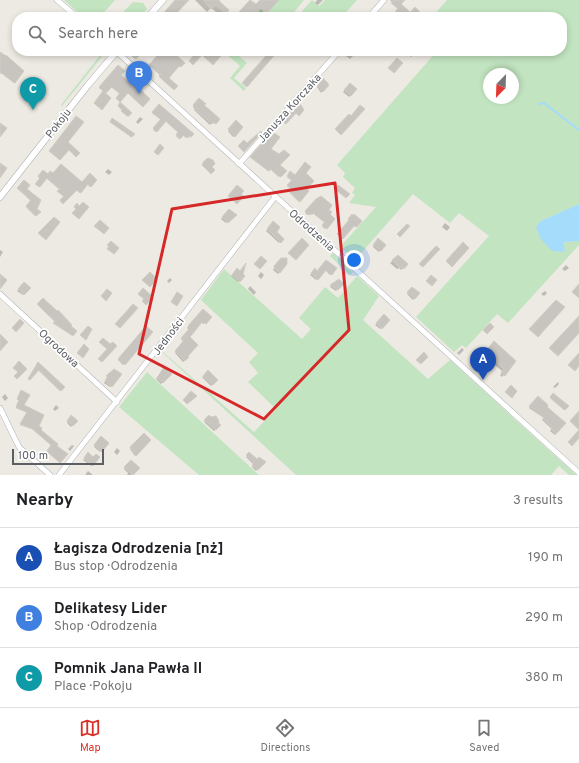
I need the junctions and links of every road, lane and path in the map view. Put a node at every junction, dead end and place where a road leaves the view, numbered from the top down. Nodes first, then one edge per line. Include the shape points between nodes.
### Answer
1 (58, 0) edge
2 (163, 0) edge
3 (384, 0) edge
4 (71, 12) edge
5 (152, 12) edge
6 (373, 12) edge
7 (112, 56) edge
8 (121, 56) edge
9 (335, 56) edge
10 (238, 164) junction
11 (0, 197) edge
12 (275, 197) junction
13 (0, 294) edge
14 (117, 402) junction
15 (0, 408) edge
16 (579, 473) edge
17 (50, 475) edge
18 (59, 475) edge

1 - 4 street
2 - 5 street
3 - 6 street
7 - 11 street, Pokoju
8 - 10 street, Odrodzenia
9 - 10 street, Janusza Korczaka
10 - 12 street, Odrodzenia
12 - 14 street, Jedności
12 - 16 street, Odrodzenia
13 - 14 street, Ogrodowa
14 - 18 street, Jedności
15 - 17 street via 19,447

